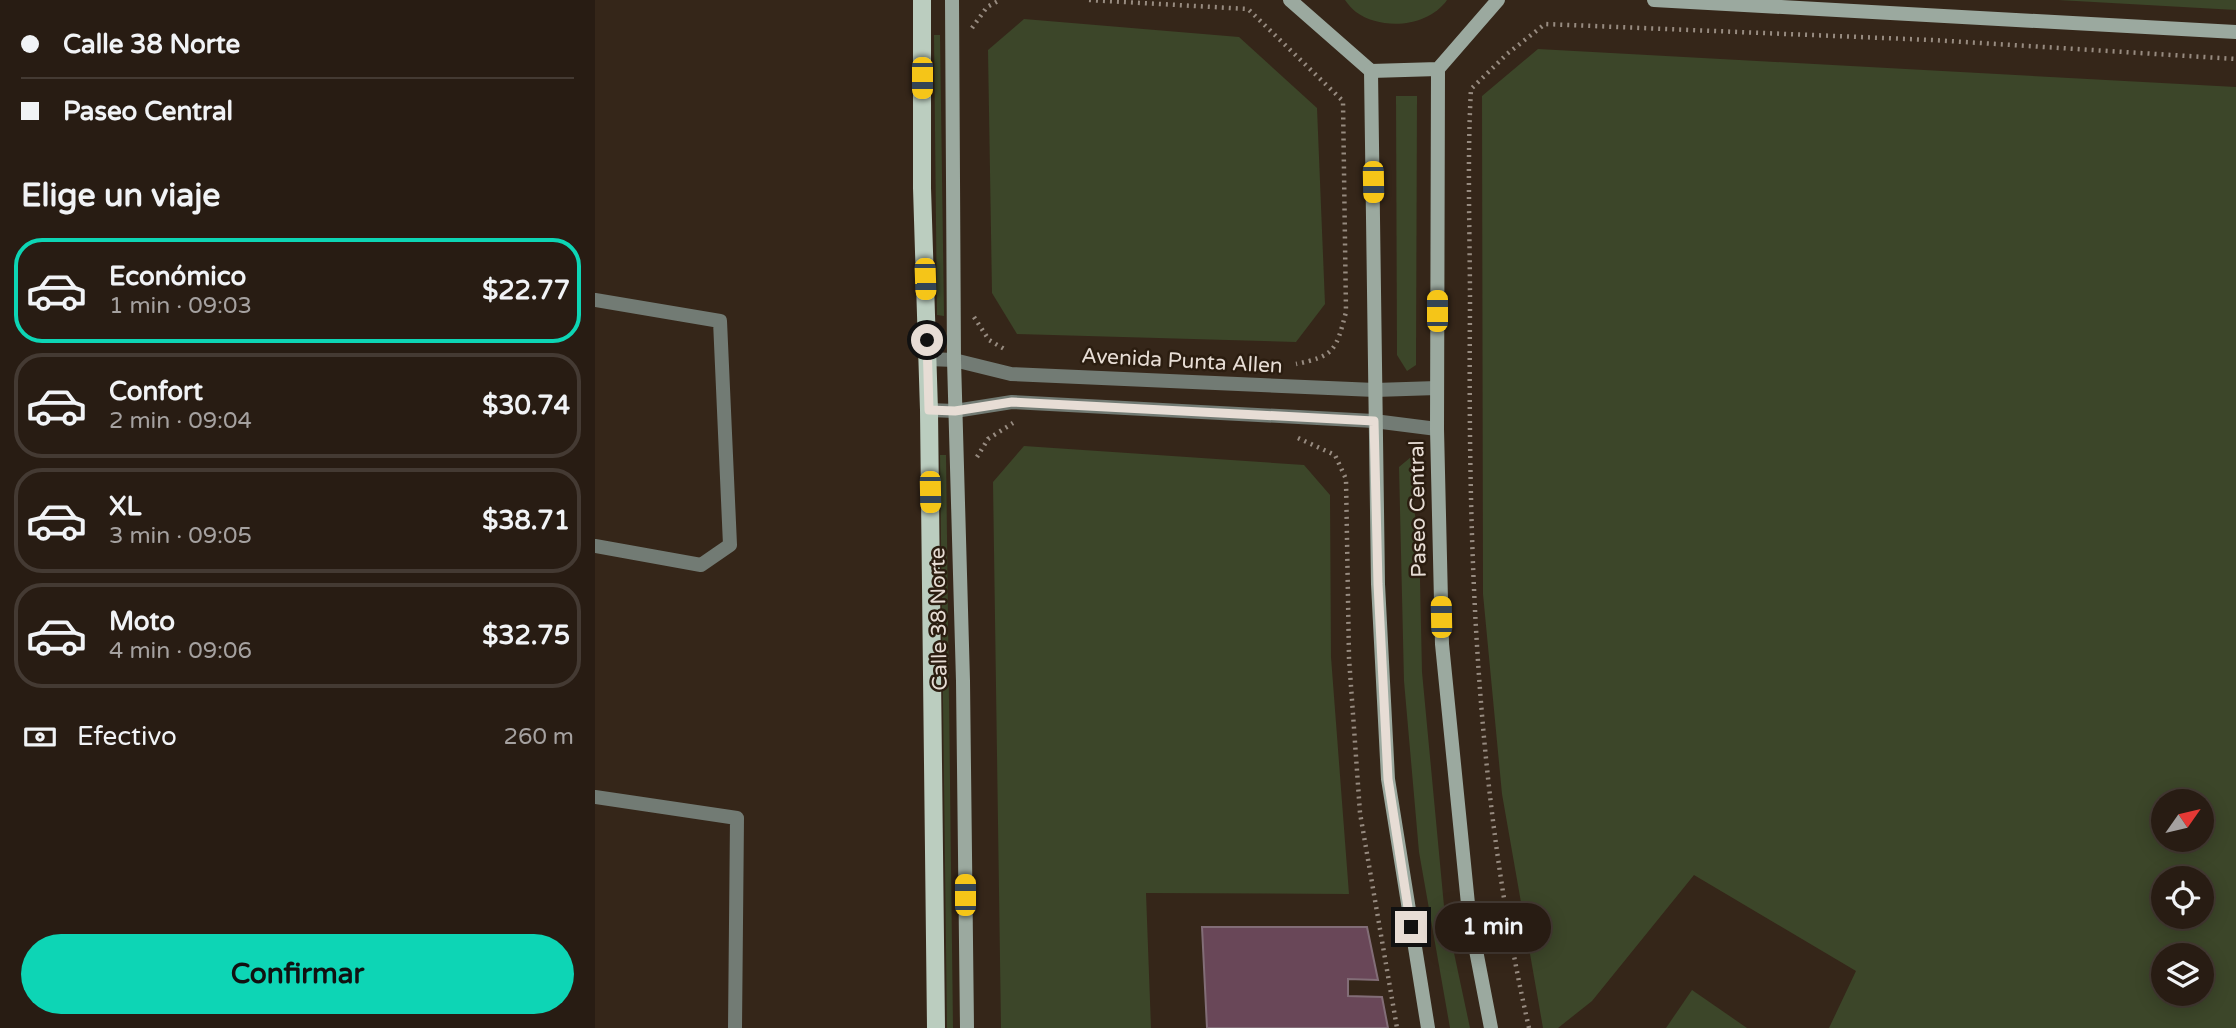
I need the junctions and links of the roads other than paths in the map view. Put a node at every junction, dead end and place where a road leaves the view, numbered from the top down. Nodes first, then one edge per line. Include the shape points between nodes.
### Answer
1 (922, 0) edge
2 (952, 0) edge
3 (1290, 0) edge
4 (1498, 0) edge
5 (1654, 0) edge
6 (2236, 32) edge
7 (1438, 69) junction
8 (1371, 71) junction
9 (595, 300) edge
10 (928, 359) junction
11 (954, 360) junction
12 (1437, 388) junction
13 (1375, 390) junction
14 (929, 410) junction
15 (955, 411) junction
16 (1374, 421) junction
17 (1437, 429) junction
18 (595, 547) edge
19 (595, 797) edge
20 (735, 1028) edge
21 (936, 1028) edge
22 (967, 1028) edge
23 (1428, 1028) edge
24 (1491, 1028) edge

1 - 10 main road, Calle 38 Norte
2 - 11 main road, Calle 38 Norte
3 - 8 main road
4 - 7 main road
5 - 6 main road
7 - 8 main road
7 - 12 main road, Paseo Central
8 - 13 main road, Paseo Central
9 - 18 street via 720,321 730,545 701,565
10 - 11 street, Avenida Punta Allen
10 - 14 main road, Calle 38 Norte
11 - 13 street, Avenida Punta Allen via 1011,374
11 - 15 main road, Calle 38 Norte
12 - 13 street, Avenida Punta Allen
12 - 17 main road, Paseo Central
13 - 16 main road, Paseo Central
14 - 15 street
14 - 21 main road, Calle 38 Norte
15 - 16 street via 1012,402
15 - 22 main road, Calle 38 Norte
16 - 17 street
16 - 23 main road, Paseo Central via 1388,779
17 - 24 main road, Paseo Central via 1441,644 1469,914
19 - 20 street via 737,818

